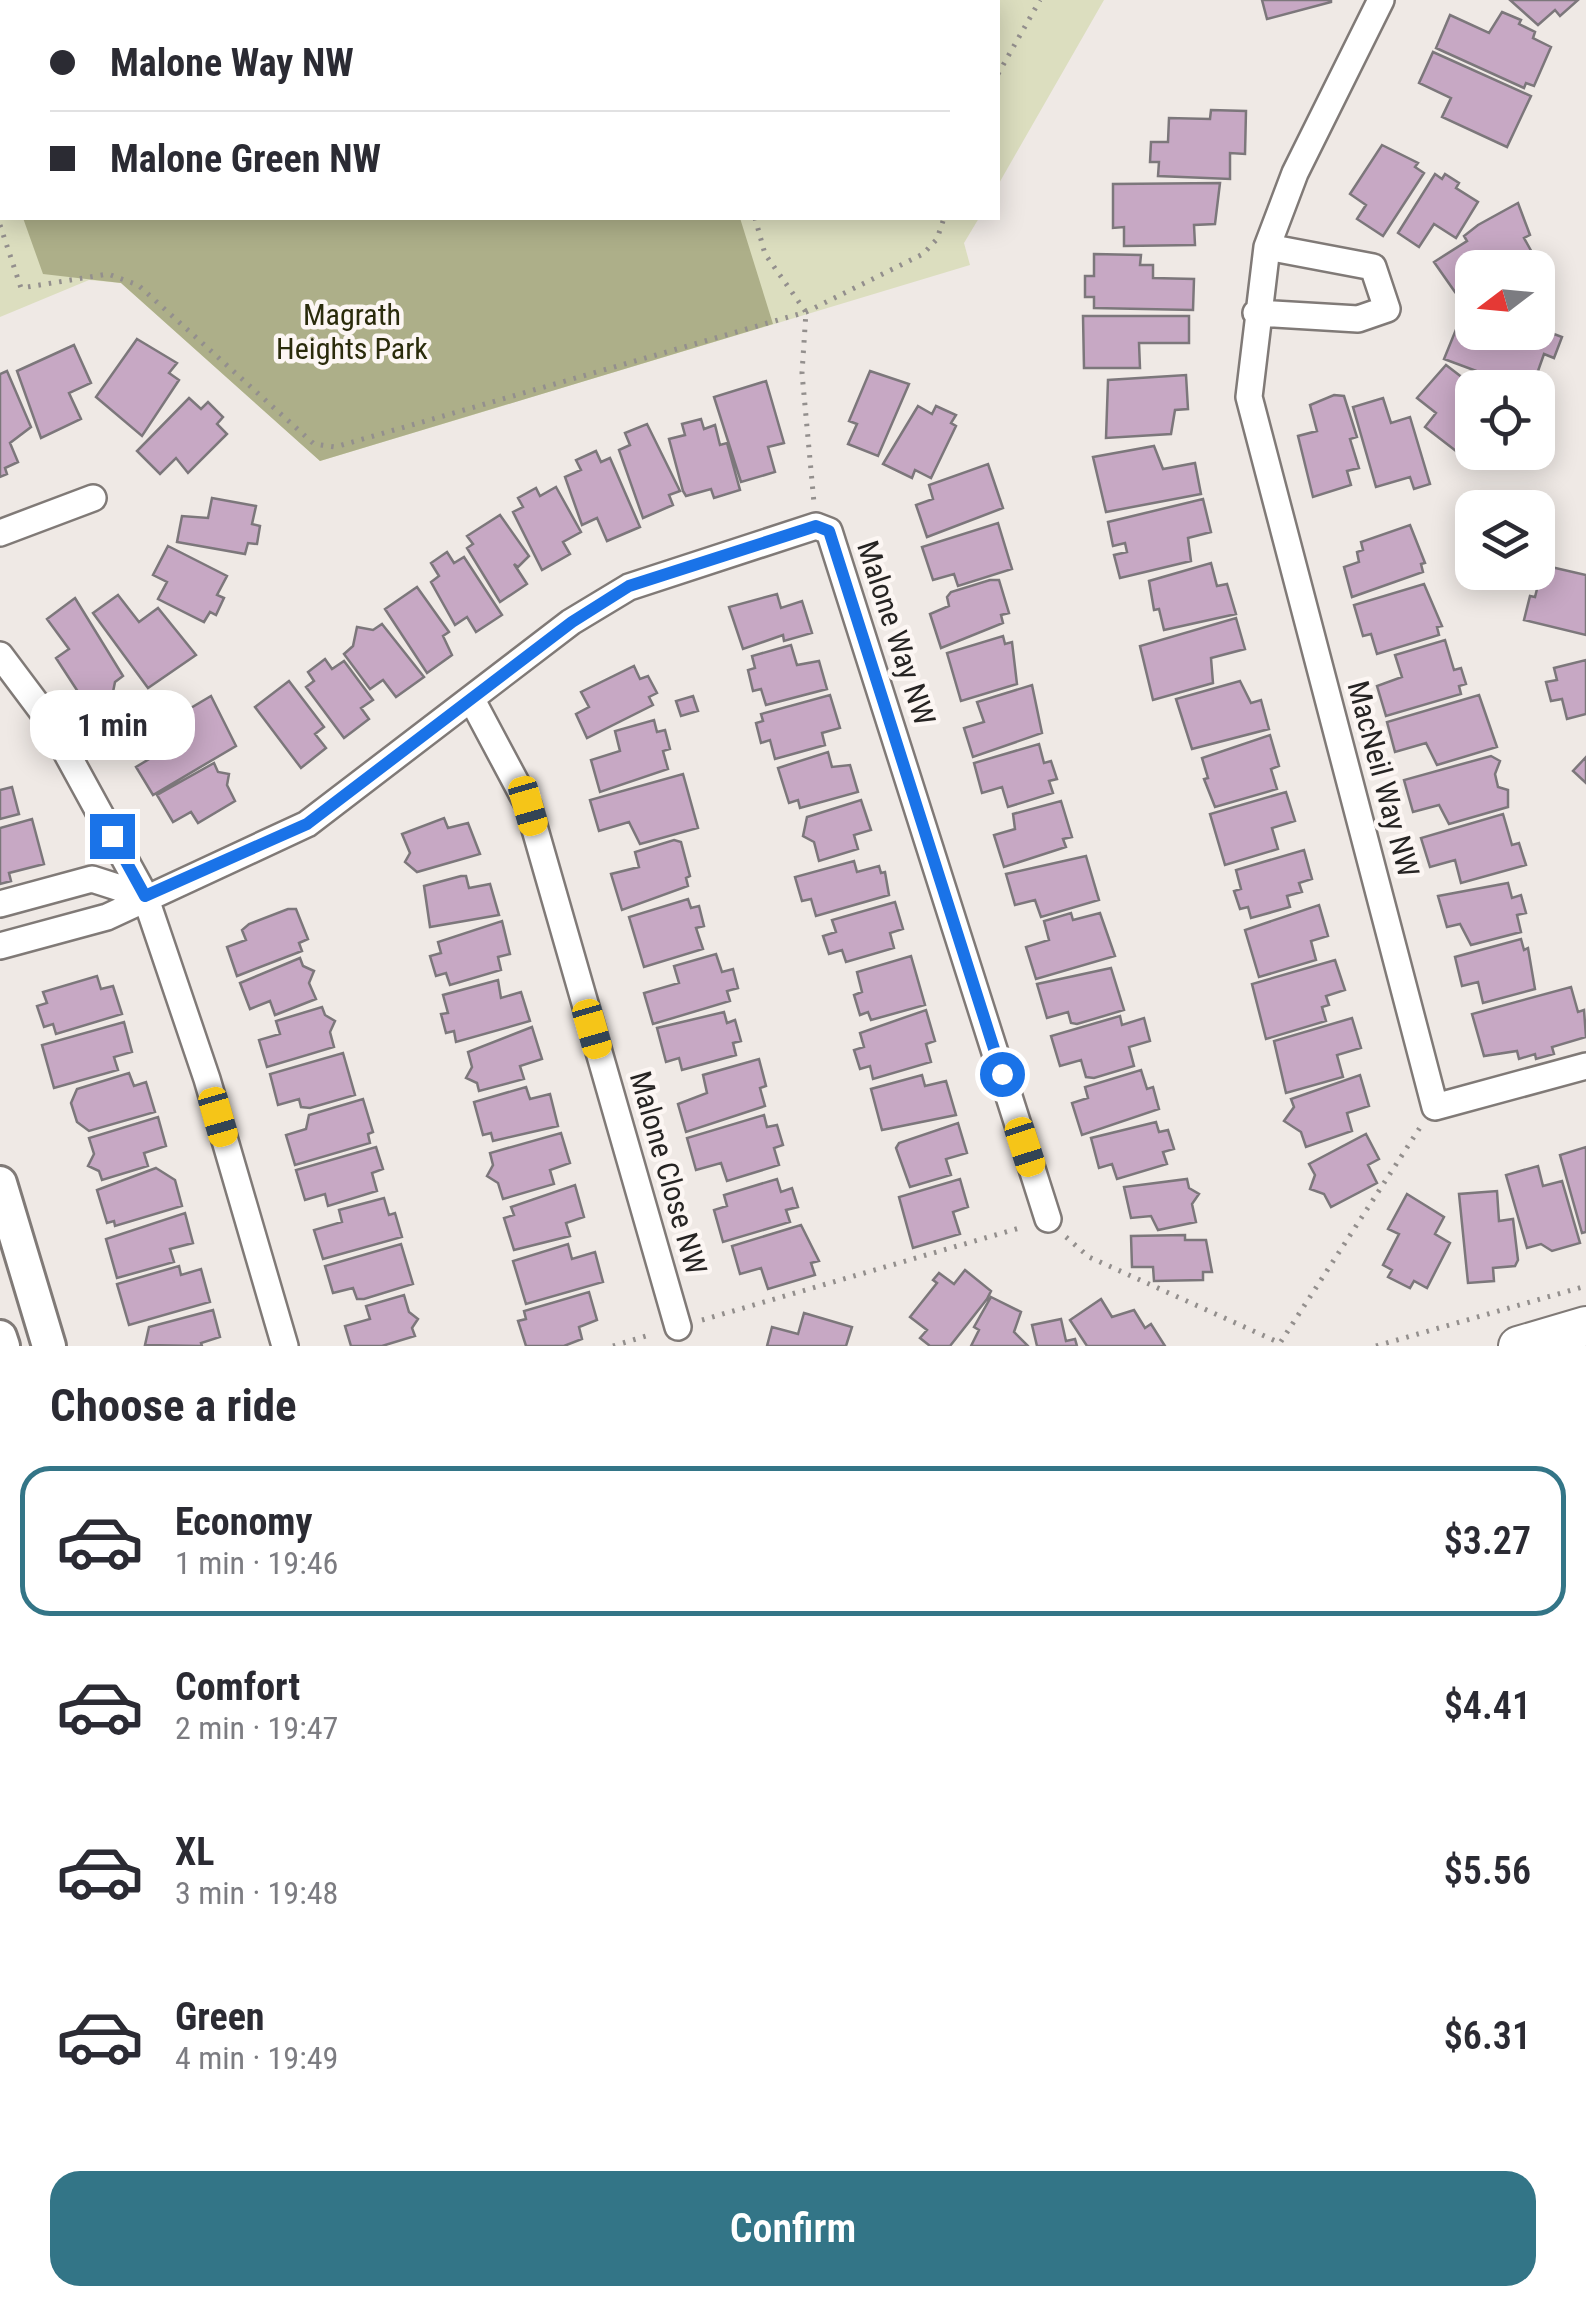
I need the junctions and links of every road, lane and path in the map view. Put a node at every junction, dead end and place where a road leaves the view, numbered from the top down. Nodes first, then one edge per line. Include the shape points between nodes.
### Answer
1 (1040, 0) edge
2 (1381, 0) edge
3 (1000, 70) edge
4 (756, 220) edge
5 (943, 220) edge
6 (0, 226) edge
7 (1267, 248) junction
8 (806, 312) junction
9 (1256, 314) junction
10 (92, 498) dead end
11 (816, 526) junction
12 (0, 533) edge
13 (0, 655) edge
14 (472, 700) junction
15 (145, 896) junction
16 (0, 904) edge
17 (0, 946) edge
18 (1586, 1066) edge
19 (1435, 1107) junction
20 (0, 1182) edge
21 (1048, 1219) junction
22 (1586, 1286) edge
23 (1586, 1326) edge
24 (678, 1327) junction
25 (0, 1337) edge
26 (1279, 1344) edge
27 (2, 1346) edge
28 (50, 1346) edge
29 (284, 1346) edge
30 (613, 1346) edge
31 (1376, 1346) edge
32 (1518, 1346) edge

1 - 3 path
2 - 7 street, MacNeil Way NW via 1295,173
4 - 8 path via 765,254
5 - 8 path via 938,239 923,254
6 - 8 path via 21,288 108,274 138,284 314,444 335,447
7 - 9 street, MacNeil Way NW
7 - 9 street via 1373,267 1388,308 1358,319
8 - 11 path via 802,374
9 - 19 street, MacNeil Way NW via 1248,396
10 - 12 street
11 - 14 street, Malone Way NW via 629,586
11 - 21 street, Malone Way NW via 829,531
13 - 15 street via 48,719
14 - 15 street, Malone Way NW via 307,824
14 - 24 street, Malone Close NW via 528,806
15 - 16 street via 92,879
15 - 17 street, Malone Way NW via 107,917
15 - 29 street via 208,1078
18 - 19 street
19 - 26 path
20 - 28 street
21 - 24 path
21 - 26 path via 1089,1257
22 - 31 path
23 - 32 main road
24 - 30 path
25 - 27 street

